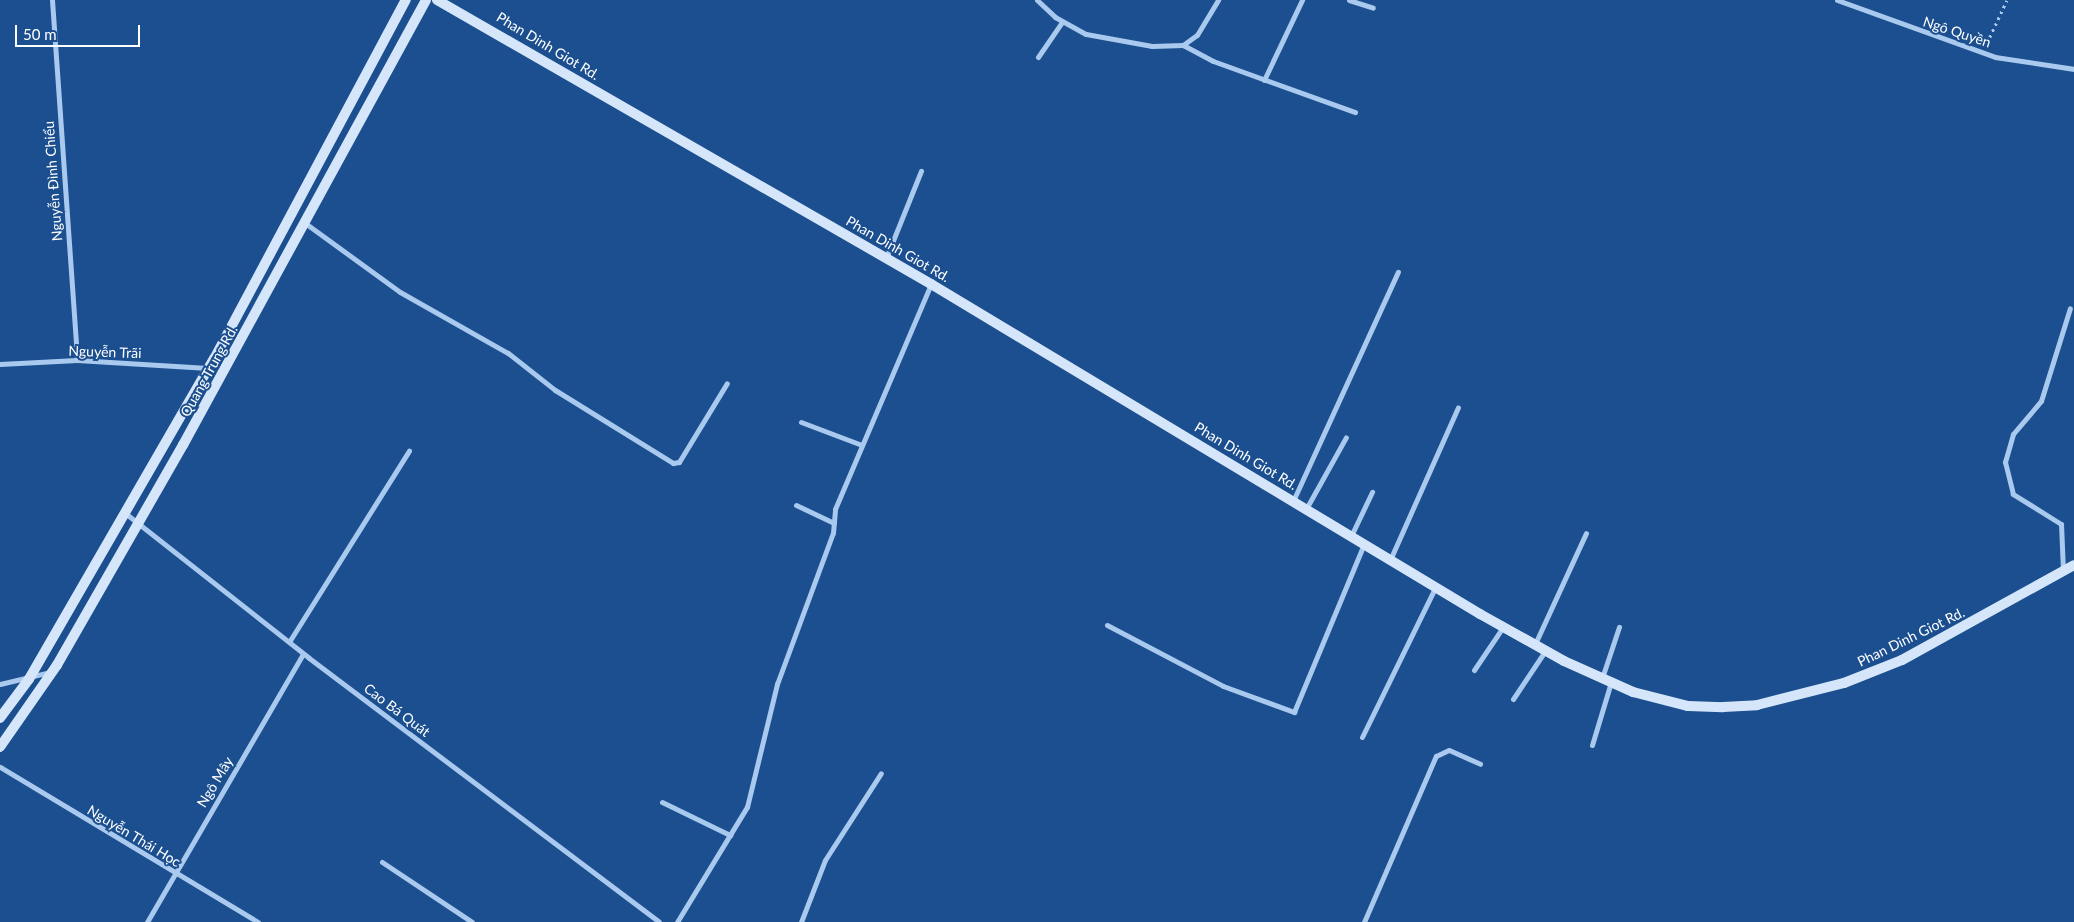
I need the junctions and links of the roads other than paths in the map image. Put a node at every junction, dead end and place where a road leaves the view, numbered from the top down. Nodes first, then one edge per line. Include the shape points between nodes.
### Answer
1 (52, 0) edge
2 (406, 0) edge
3 (426, 0) edge
4 (438, 0) edge
5 (1037, 0) edge
6 (1218, 0) edge
7 (1302, 0) edge
8 (1348, 0) edge
9 (1837, 0) edge
10 (1372, 8) dead end
11 (1062, 22) junction
12 (1183, 45) junction
13 (1038, 57) dead end
14 (2074, 68) edge
15 (1264, 80) junction
16 (1355, 112) dead end
17 (921, 171) dead end
18 (304, 223) junction
19 (886, 258) junction
20 (1398, 272) dead end
21 (931, 284) junction
22 (2070, 308) dead end
23 (77, 360) junction
24 (0, 364) edge
25 (208, 368) junction
26 (727, 383) dead end
27 (1458, 407) dead end
28 (801, 422) dead end
29 (1346, 437) dead end
30 (862, 445) junction
31 (409, 451) dead end
32 (1372, 492) dead end
33 (1294, 501) junction
34 (796, 505) dead end
35 (1306, 509) junction
36 (125, 513) junction
37 (140, 521) junction
38 (834, 522) junction
39 (1586, 533) dead end
40 (1351, 536) junction
41 (1364, 544) junction
42 (1390, 560) junction
43 (2074, 565) edge
44 (2062, 572) junction
45 (1435, 588) junction
46 (1107, 626) dead end
47 (1503, 627) junction
48 (1619, 627) dead end
49 (289, 642) junction
50 (1534, 645) junction
51 (1545, 651) junction
52 (303, 654) junction
53 (1474, 670) dead end
54 (53, 671) junction
55 (29, 679) junction
56 (1606, 681) junction
57 (0, 684) edge
58 (1513, 699) dead end
59 (0, 718) edge
60 (1362, 737) dead end
61 (1592, 745) dead end
62 (0, 747) edge
63 (1480, 764) dead end
64 (0, 767) edge
65 (881, 773) dead end
66 (662, 802) dead end
67 (730, 836) junction
68 (382, 862) dead end
69 (174, 873) junction
70 (147, 922) edge
71 (258, 922) edge
72 (472, 922) edge
73 (659, 922) edge
74 (676, 922) edge
75 (801, 922) edge
76 (1364, 922) edge

1 - 23 street, Nguyễn Đình Chiểu
2 - 25 main road, Quang Trung Rd.
3 - 18 main road, Quang Trung Rd.
4 - 19 main road, Phan Dinh Giot Rd.
5 - 11 street
6 - 12 street via 1197,35
7 - 15 street
8 - 10 street
9 - 14 street, Ngô Quyền via 1982,53
11 - 12 street via 1086,34 1126,44
11 - 13 street
12 - 15 street
15 - 16 street
17 - 19 street
18 - 26 street via 400,292 508,353 555,390 673,463 679,462
18 - 37 main road, Quang Trung Rd.
19 - 21 main road, Phan Dinh Giot Rd.
20 - 33 street
21 - 30 street
21 - 33 main road, Phan Dinh Giot Rd.
22 - 44 street via 2041,401 2013,434 2005,462 2013,494 2061,524
23 - 24 street, Nguyễn Trãi
23 - 25 street, Nguyễn Trãi
25 - 36 main road, Quang Trung Rd.
27 - 42 street
28 - 30 street
29 - 35 street
30 - 38 street via 835,509
31 - 49 street
32 - 40 street
33 - 35 main road, Phan Dinh Giot Rd.
34 - 38 street
35 - 40 main road, Phan Dinh Giot Rd.
36 - 37 street, Cao Bá Quát
36 - 55 main road, Quang Trung Rd.
37 - 49 street, Cao Bá Quát
37 - 54 main road, Quang Trung Rd.
38 - 67 street via 777,684 754,789
39 - 50 street
40 - 41 main road, Phan Dinh Giot Rd.
41 - 42 main road, Phan Dinh Giot Rd.
41 - 46 street via 1294,712 1223,686
42 - 45 main road, Phan Dinh Giot Rd.
43 - 44 main road, Phan Dinh Giot Rd.
44 - 56 main road, Phan Dinh Giot Rd. via 1902,660 1844,683 1788,698 1757,705 1688,706
45 - 47 main road, Phan Dinh Giot Rd.
45 - 60 street
47 - 50 main road, Phan Dinh Giot Rd.
47 - 53 street
48 - 56 street
49 - 52 street, Cao Bá Quát
50 - 51 main road, Phan Dinh Giot Rd.
51 - 56 main road, Phan Dinh Giot Rd.
51 - 58 street
52 - 69 street, Ngô Mây
52 - 73 street, Cao Bá Quát
54 - 55 street
54 - 62 main road, Quang Trung Rd.
55 - 57 street
55 - 59 main road, Quang Trung Rd.
56 - 61 street
63 - 76 street via 1449,750 1436,756
64 - 69 street, Nguyễn Thái Học
65 - 75 street via 834,843
66 - 67 street
67 - 74 street
68 - 72 street
69 - 70 street, Ngô Mây
69 - 71 street, Nguyễn Thái Học

